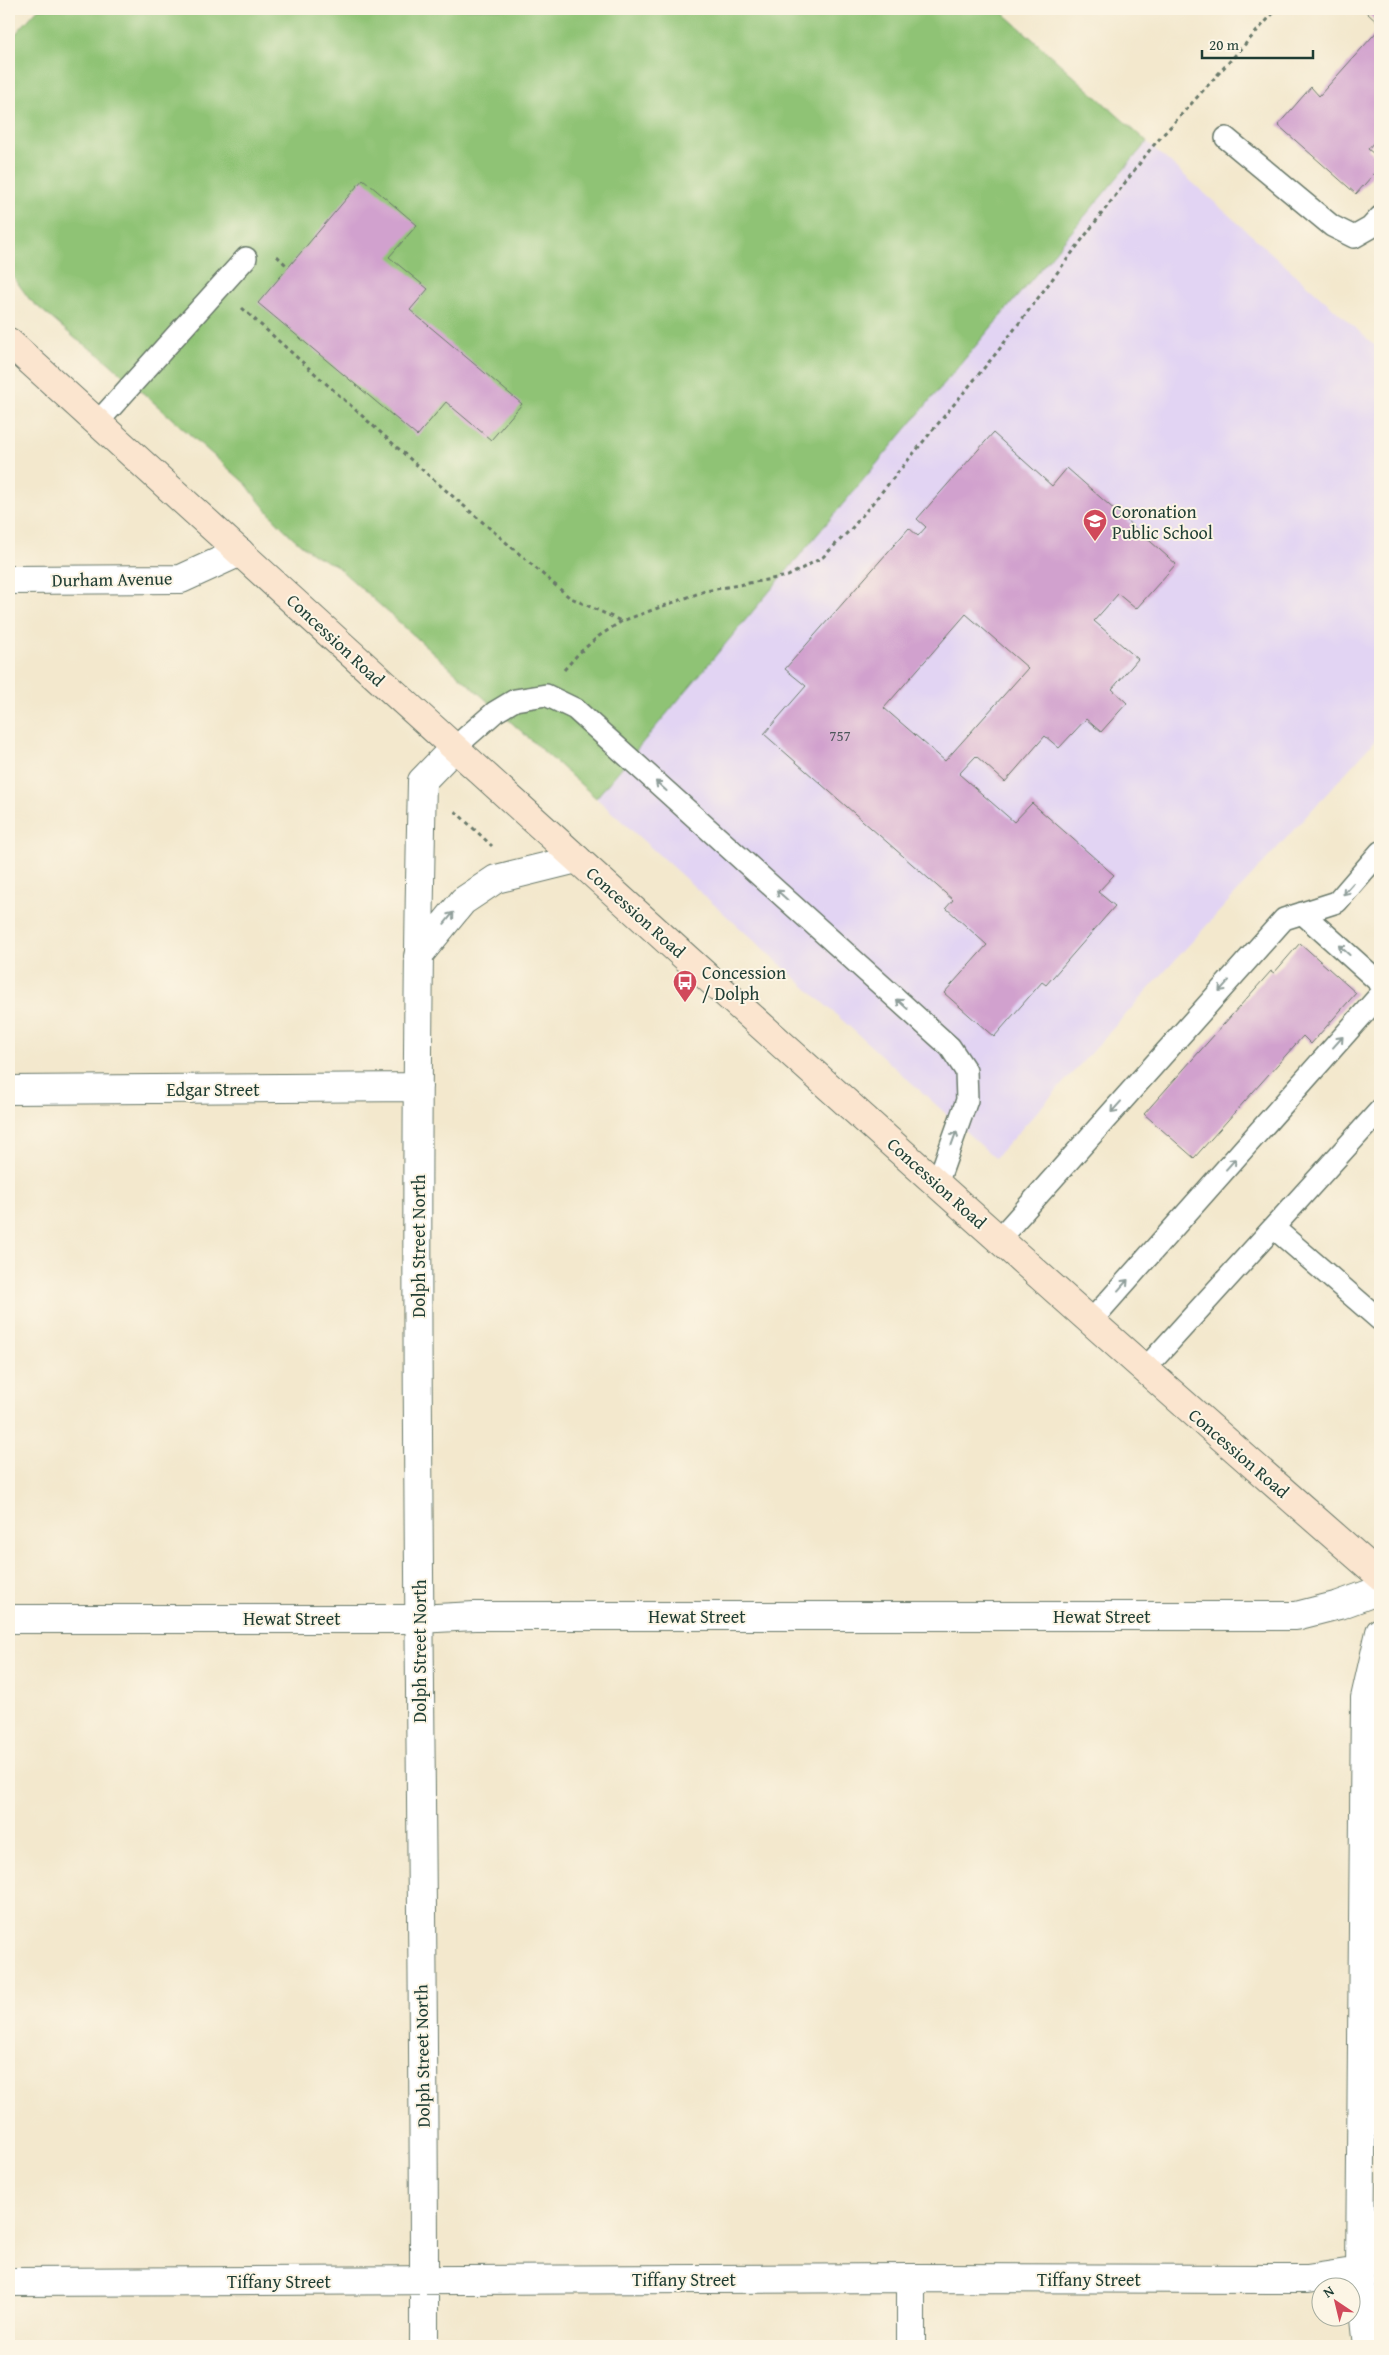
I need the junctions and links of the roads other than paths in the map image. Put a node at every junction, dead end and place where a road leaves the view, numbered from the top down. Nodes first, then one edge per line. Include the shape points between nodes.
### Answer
1 (1226, 138) dead end
2 (1380, 217) edge
3 (246, 258) dead end
4 (9, 342) edge
5 (97, 422) junction
6 (240, 552) junction
7 (9, 580) edge
8 (454, 748) junction
9 (1380, 852) edge
10 (577, 859) junction
11 (1302, 913) junction
12 (418, 956) junction
13 (1380, 983) edge
14 (1380, 995) edge
15 (418, 1087) junction
16 (9, 1090) edge
17 (1380, 1110) edge
18 (937, 1184) junction
19 (1274, 1228) junction
20 (999, 1239) junction
21 (1380, 1320) edge
22 (1090, 1322) junction
23 (1144, 1370) junction
24 (1380, 1576) edge
25 (1380, 1590) edge
26 (9, 1619) edge
27 (418, 1619) junction
28 (1380, 1632) edge
29 (1360, 2271) junction
30 (911, 2278) junction
31 (424, 2280) junction
32 (9, 2282) edge
33 (424, 2346) edge
34 (912, 2346) edge
35 (1368, 2346) edge

1 - 2 lane via 1332,226 1354,237 1370,228
3 - 5 lane
4 - 5 main road, Concession Road
5 - 6 main road, Concession Road
6 - 7 street, Durham Avenue via 181,579
6 - 8 main road, Concession Road
8 - 10 main road, Concession Road
8 - 12 street, Dolph Street North via 422,781
18 -> 8 lane via 968,1100 966,1071 950,1047 575,709 546,696 515,700 495,712
9 -> 11 lane via 1336,902
12 -> 10 street via 464,901 496,879
10 - 18 main road, Concession Road
13 -> 11 lane
11 -> 20 lane via 1284,919
12 - 15 street, Dolph Street North
22 -> 14 lane
15 - 16 street, Edgar Street
15 - 27 street, Dolph Street North
17 - 19 lane
18 - 20 main road, Concession Road
19 - 21 lane
19 - 23 lane
20 - 22 main road, Concession Road
22 - 23 main road, Concession Road
23 - 24 main road, Concession Road
25 - 27 street, Hewat Street via 1339,1606 1296,1616 475,1616
26 - 27 street, Hewat Street
27 - 31 street, Dolph Street North
28 - 29 street via 1366,1698
29 - 30 street, Tiffany Street via 1307,2279
29 - 35 street
30 - 31 street, Tiffany Street
30 - 34 street
31 - 32 street, Tiffany Street
31 - 33 street, Dolph Street North

